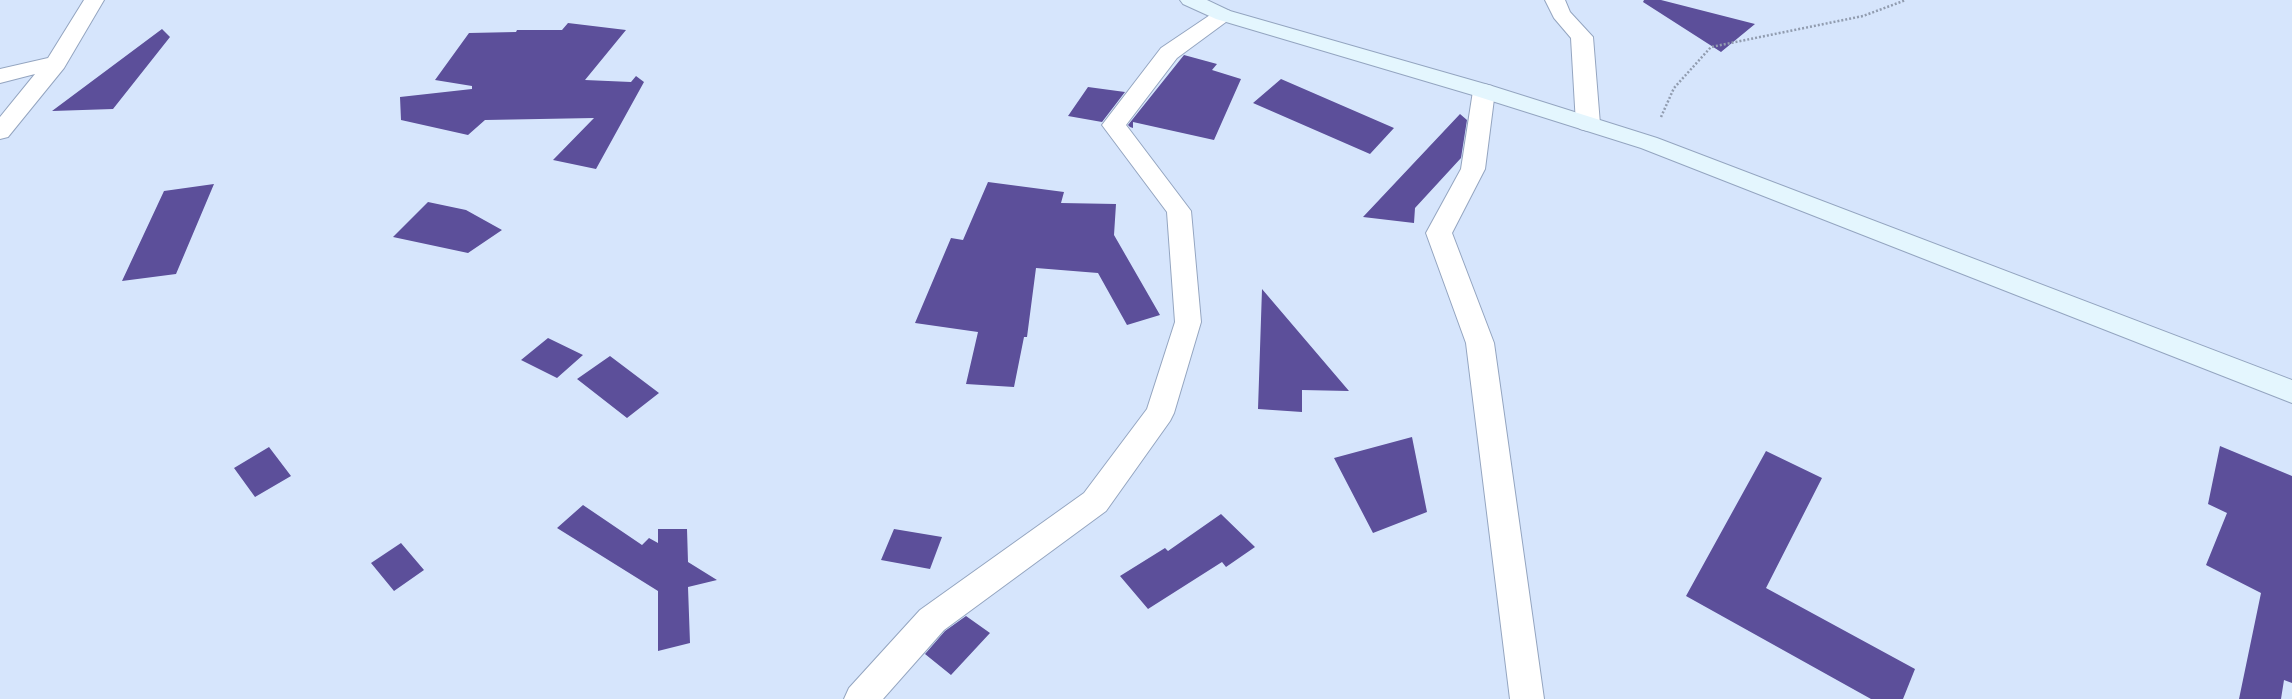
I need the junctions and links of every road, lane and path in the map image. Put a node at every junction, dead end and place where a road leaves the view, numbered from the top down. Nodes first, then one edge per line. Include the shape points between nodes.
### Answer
1 (94, 0) edge
2 (1190, 0) edge
3 (1555, 0) edge
4 (1906, 0) edge
5 (1223, 15) junction
6 (56, 63) junction
7 (0, 76) edge
8 (1484, 91) junction
9 (1588, 124) junction
10 (0, 132) edge
11 (1649, 143) junction
12 (2292, 392) edge
13 (861, 699) edge
14 (1527, 699) edge

1 - 6 street
2 - 5 main road
3 - 9 street via 1560,14 1582,37
4 - 11 path via 1863,16 1710,47 1674,88
5 - 8 main road
5 - 13 street via 1169,53 1114,125 1179,211 1188,322 1160,413 1095,502 932,620
6 - 7 street
6 - 10 street
8 - 9 main road
8 - 14 street via 1473,169 1439,234 1480,343
9 - 11 main road
11 - 12 main road

